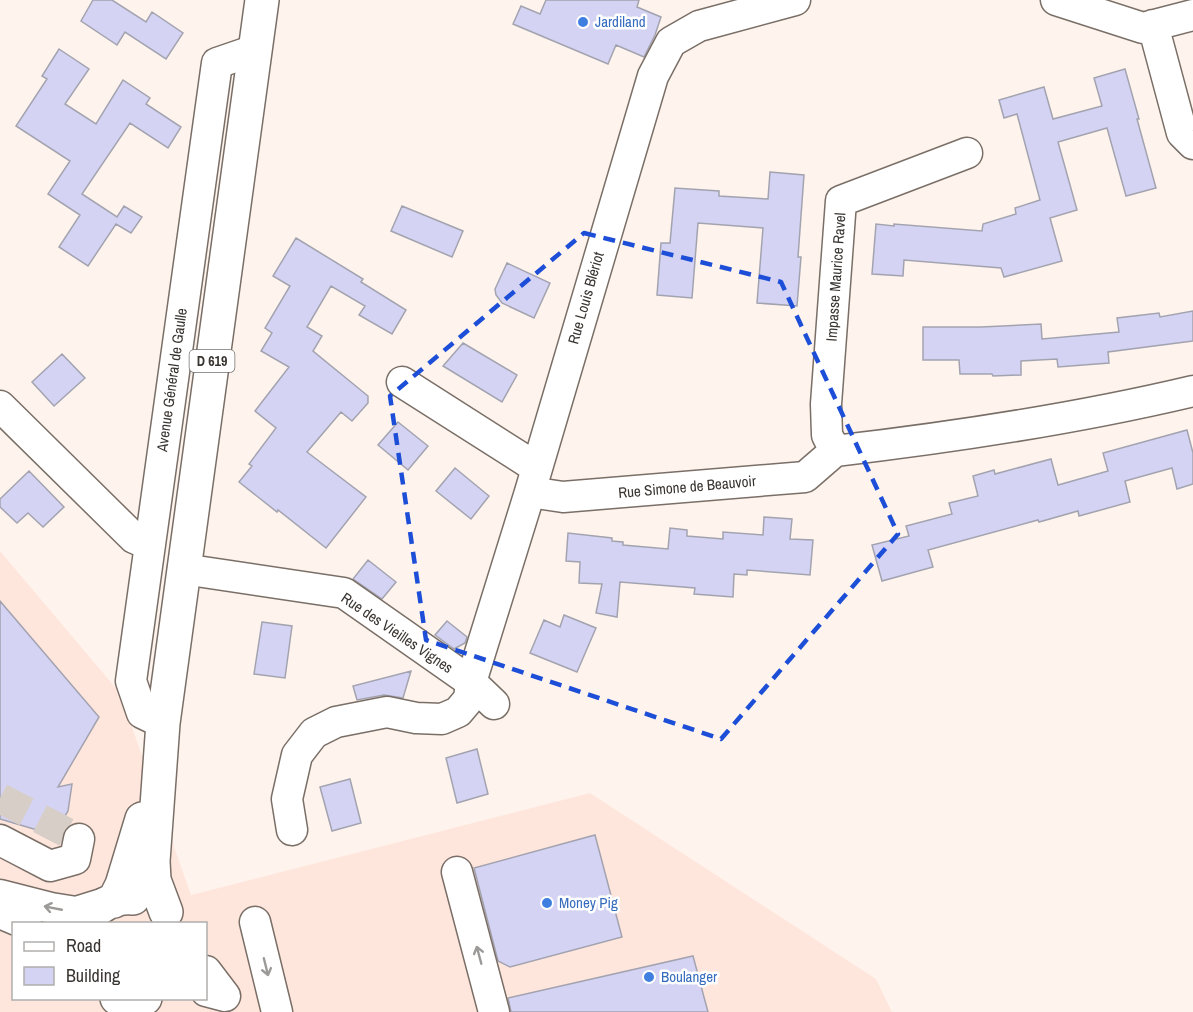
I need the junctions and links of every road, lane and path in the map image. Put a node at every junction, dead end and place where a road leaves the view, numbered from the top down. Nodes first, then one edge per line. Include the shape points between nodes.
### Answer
1 (262, 0) edge
2 (795, 0) edge
3 (1056, 0) edge
4 (1193, 15) edge
5 (1153, 26) junction
6 (255, 50) junction
7 (1193, 144) edge
8 (967, 153) dead end
9 (402, 382) dead end
10 (1193, 392) edge
11 (0, 406) edge
12 (835, 451) junction
13 (533, 480) junction
14 (150, 545) junction
15 (183, 569) junction
16 (471, 682) junction
17 (494, 704) dead end
18 (163, 723) junction
19 (292, 830) dead end
20 (79, 839) dead end
21 (0, 840) edge
22 (457, 872) dead end
23 (0, 895) edge
24 (102, 909) edge
25 (0, 913) edge
26 (170, 918) edge
27 (21, 922) edge
28 (255, 922) dead end
29 (207, 973) edge
30 (222, 1000) edge
31 (277, 1012) edge
32 (494, 1012) edge

1 - 6 main road, D 619
2 - 13 street, Rue Louis Blériot via 699,26 671,42 652,76
3 - 5 street via 1143,28
4 - 5 street
5 - 7 street via 1182,133
6 - 14 street, Avenue Général de Gaulle via 217,63
6 - 15 main road, D 619
8 - 12 street, Impasse Maurice Ravel via 842,201 826,404 827,435
9 - 13 street
10 - 12 street via 1076,416
11 - 14 street via 135,538
12 - 13 street, Rue Simone de Beauvoir via 805,477 563,497
13 - 16 street, Rue Louis Blériot
14 - 18 street, Avenue Général de Gaulle via 131,681 142,713
15 - 16 street, Rue des Vieilles Vignes via 344,593
15 - 18 main road, D 619
16 - 17 street, Rue des Vieilles Vignes
16 - 19 street, Rue Louis Blériot via 464,706 442,718 387,712 336,722 314,733 297,756 287,799
18 - 24 main road, D 619 via 140,831 122,885
18 - 26 main road, D 619 via 153,861 154,880
20 - 21 street via 75,859 51,866
32 -> 22 street
24 -> 23 street via 76,912
24 - 26 main road via 126,897 147,900
25 - 27 street
28 -> 31 street
29 - 30 street

